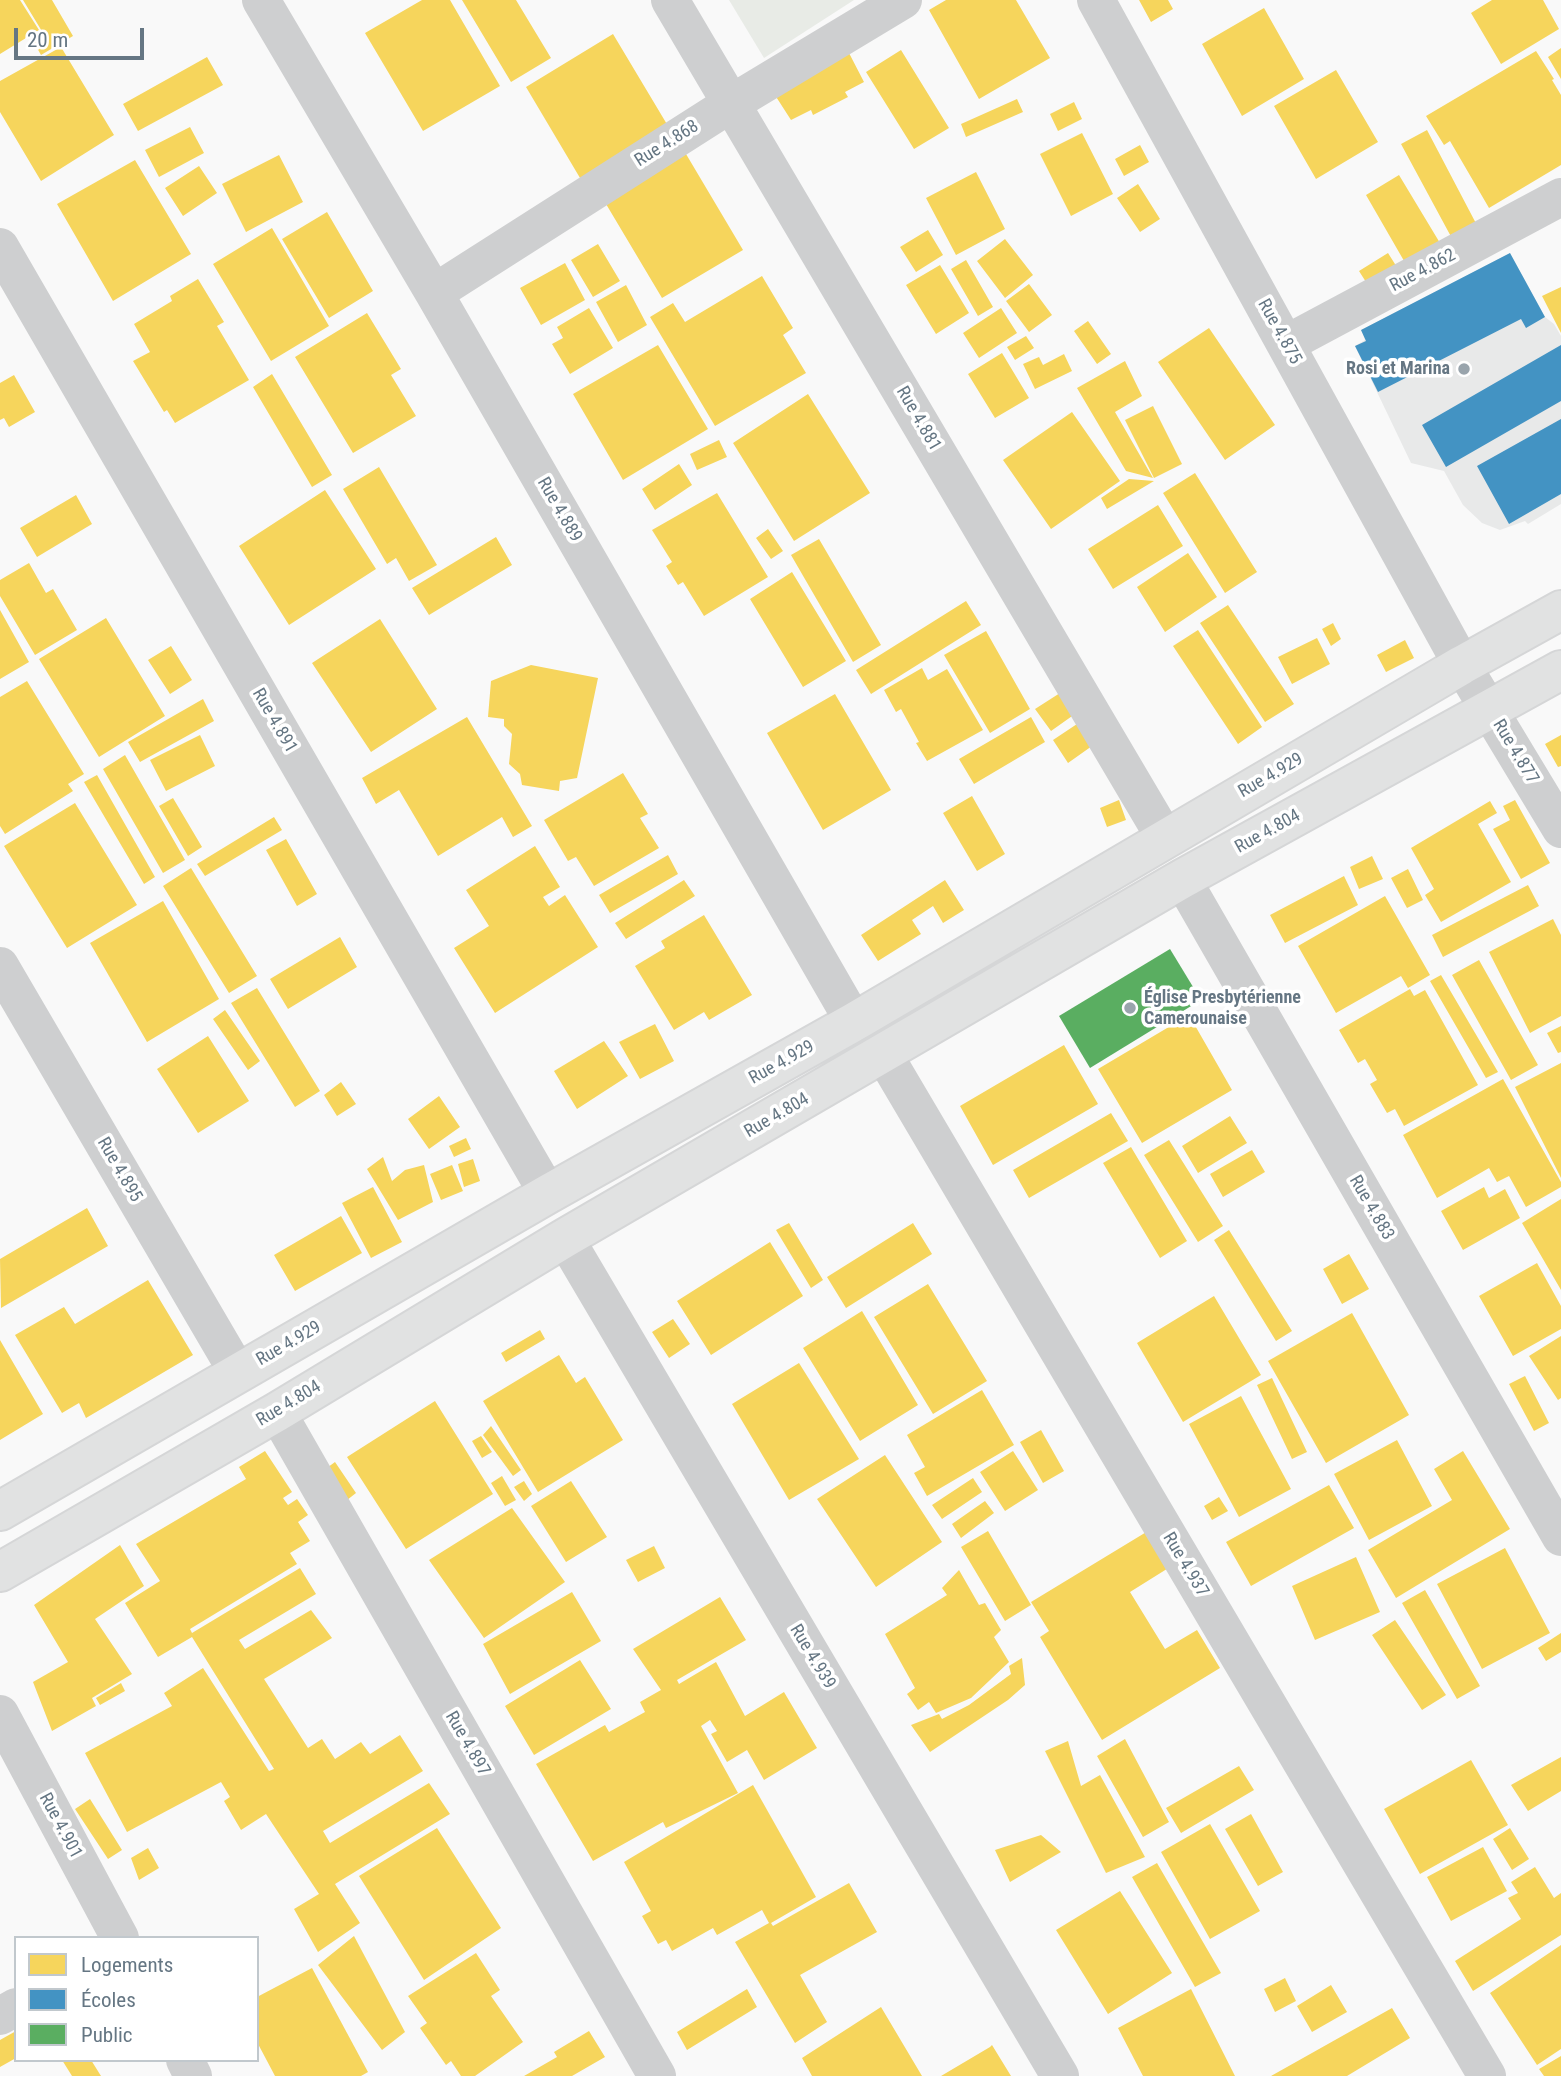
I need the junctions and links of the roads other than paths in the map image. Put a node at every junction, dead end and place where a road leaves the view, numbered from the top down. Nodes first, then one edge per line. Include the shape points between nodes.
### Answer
1 (261, 0) edge
2 (670, 0) edge
3 (904, 0) edge
4 (1096, 0) edge
5 (732, 103) junction
6 (1561, 197) edge
7 (0, 247) edge
8 (434, 293) junction
9 (1286, 344) junction
10 (1561, 610) edge
11 (1462, 665) junction
12 (1561, 670) edge
13 (1490, 710) junction
14 (1561, 829) edge
15 (1165, 838) junction
16 (1182, 879) junction
17 (0, 966) edge
18 (854, 1022) junction
19 (884, 1055) junction
20 (548, 1194) junction
21 (565, 1238) junction
22 (238, 1373) junction
23 (277, 1412) junction
24 (0, 1511) edge
25 (1561, 1537) edge
26 (0, 1572) edge
27 (0, 1714) edge
28 (119, 1936) edge
29 (657, 2076) edge
30 (1060, 2076) edge
31 (1487, 2076) edge

1 - 8 street, Rue 4.889
2 - 5 street, Rue 4.881
3 - 5 street, Rue 4.868
4 - 9 street, Rue 4.875
5 - 8 street, Rue 4.868
5 - 15 street, Rue 4.881
6 - 9 street, Rue 4.862
7 - 20 street, Rue 4.891
8 - 18 street, Rue 4.889
9 - 11 street, Rue 4.875
10 - 11 main road, Rue 4.929
11 - 13 street, Rue 4.875
11 - 15 main road, Rue 4.929
12 - 13 main road, Rue 4.804
13 - 14 street, Rue 4.877
13 - 16 main road, Rue 4.804
15 - 18 main road, Rue 4.929
16 - 19 main road, Rue 4.804
16 - 25 street, Rue 4.883
17 - 22 street, Rue 4.895
18 - 20 main road, Rue 4.929
19 - 21 main road, Rue 4.804
19 - 31 street, Rue 4.937
20 - 22 main road, Rue 4.929
21 - 23 main road, Rue 4.804
21 - 30 street, Rue 4.939
22 - 24 main road, Rue 4.929
23 - 26 main road, Rue 4.804
23 - 29 street, Rue 4.897
27 - 28 street, Rue 4.901

